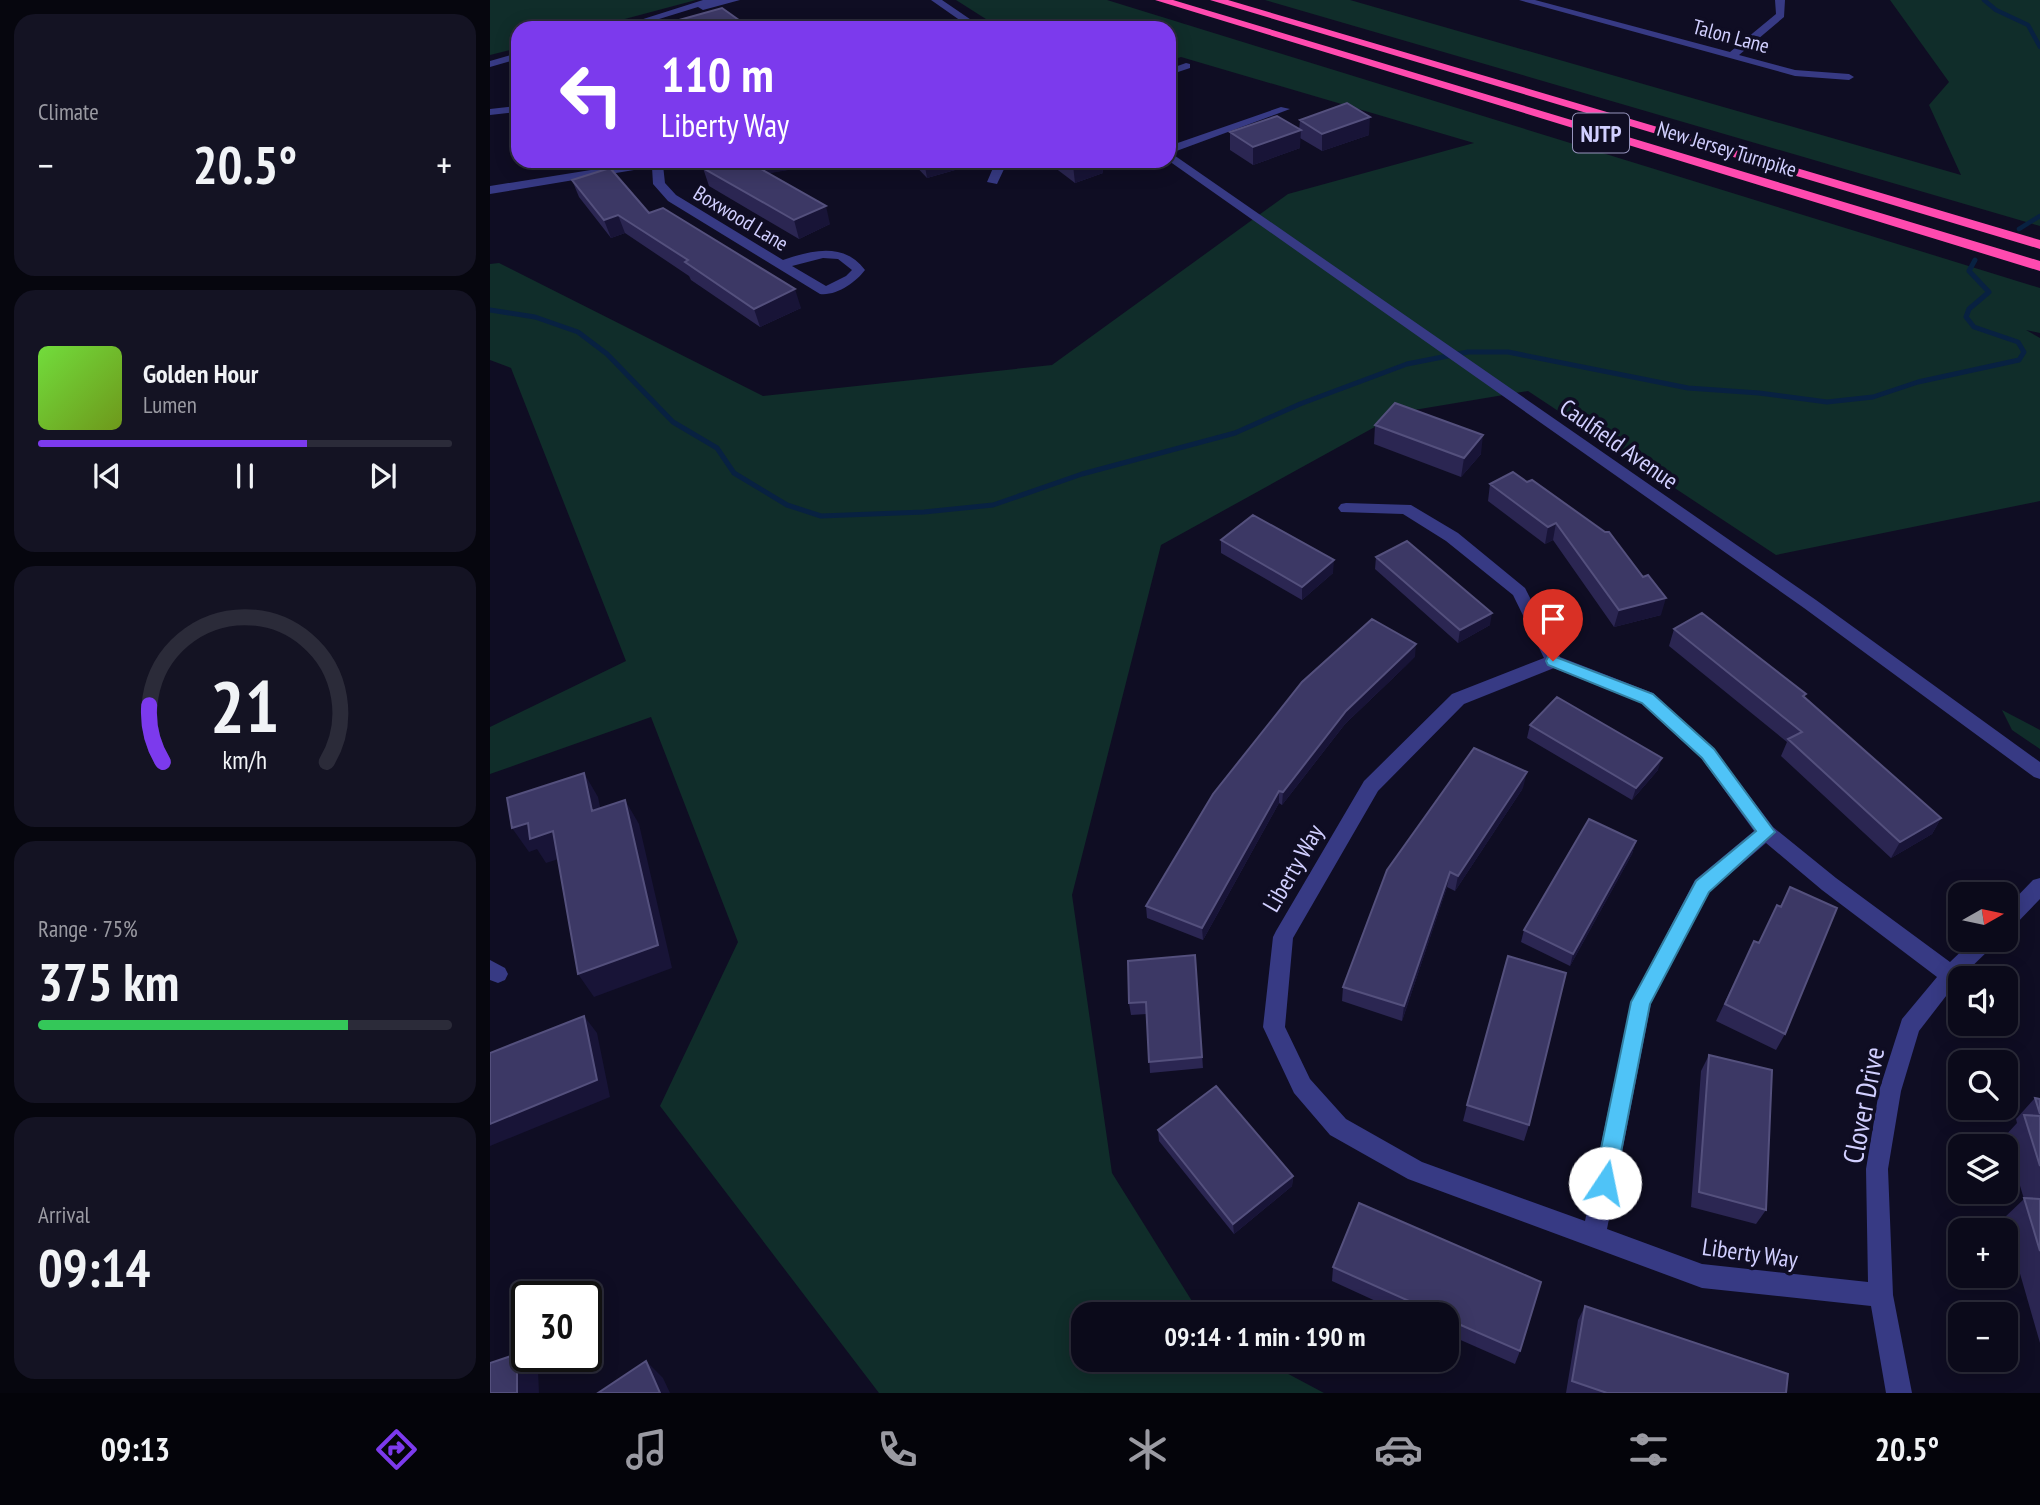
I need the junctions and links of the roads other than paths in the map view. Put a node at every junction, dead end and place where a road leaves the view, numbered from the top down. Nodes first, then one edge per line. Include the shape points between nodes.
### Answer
1 (713, 0) edge
2 (735, 0) edge
3 (936, 0) edge
4 (1161, 0) edge
5 (1216, 0) edge
6 (1524, 0) edge
7 (1780, 0) edge
8 (668, 15) junction
9 (646, 21) edge
10 (968, 21) edge
11 (1731, 56) junction
12 (511, 58) edge
13 (490, 64) edge
14 (1186, 66) dead end
15 (1176, 70) edge
16 (1849, 77) dead end
17 (1286, 109) dead end
18 (511, 110) edge
19 (490, 112) edge
20 (1176, 150) edge
21 (1176, 158) edge
22 (626, 168) edge
23 (662, 168) edge
24 (999, 168) edge
25 (993, 181) dead end
26 (490, 190) edge
27 (2040, 245) edge
28 (782, 265) junction
29 (2040, 266) edge
30 (1346, 508) dead end
31 (1553, 661) junction
32 (2040, 772) edge
33 (1766, 832) junction
34 (2040, 887) edge
35 (2018, 909) edge
36 (1974, 952) edge
37 (1960, 966) edge
38 (1948, 973) edge
39 (1948, 979) edge
40 (1594, 1235) junction
41 (1881, 1295) junction
42 (1899, 1393) edge

1 - 8 street
2 - 8 street
3 - 10 street
4 - 29 highway, New Jersey Turnpike / NJTP
5 - 27 highway, New Jersey Turnpike / NJTP
6 - 11 street, Talon Lane
7 - 11 street via 1781,15
8 - 9 street
11 - 16 street, Talon Lane via 1795,73
12 - 13 street
14 - 15 street
17 - 20 street
18 - 19 street
21 - 32 street, Caulfield Avenue via 1810,604
22 - 26 street
23 - 28 street, Boxwood Lane via 659,184 672,198
24 - 25 street
28 - 28 street, Boxwood Lane via 832,253 858,267 851,279 825,291
30 - 31 street via 1406,509 1452,537 1519,592
31 - 33 street via 1647,698 1708,754
31 - 40 street, Liberty Way via 1458,699 1371,786 1283,937 1274,1027 1302,1086 1338,1127 1416,1171
33 - 38 street
33 - 40 street via 1702,887 1640,1002
34 - 35 street
36 - 37 street, Clover Drive
39 - 41 street, Clover Drive via 1910,1026 1890,1091 1877,1169
40 - 41 street, Liberty Way via 1702,1276
41 - 42 street, Clover Drive

